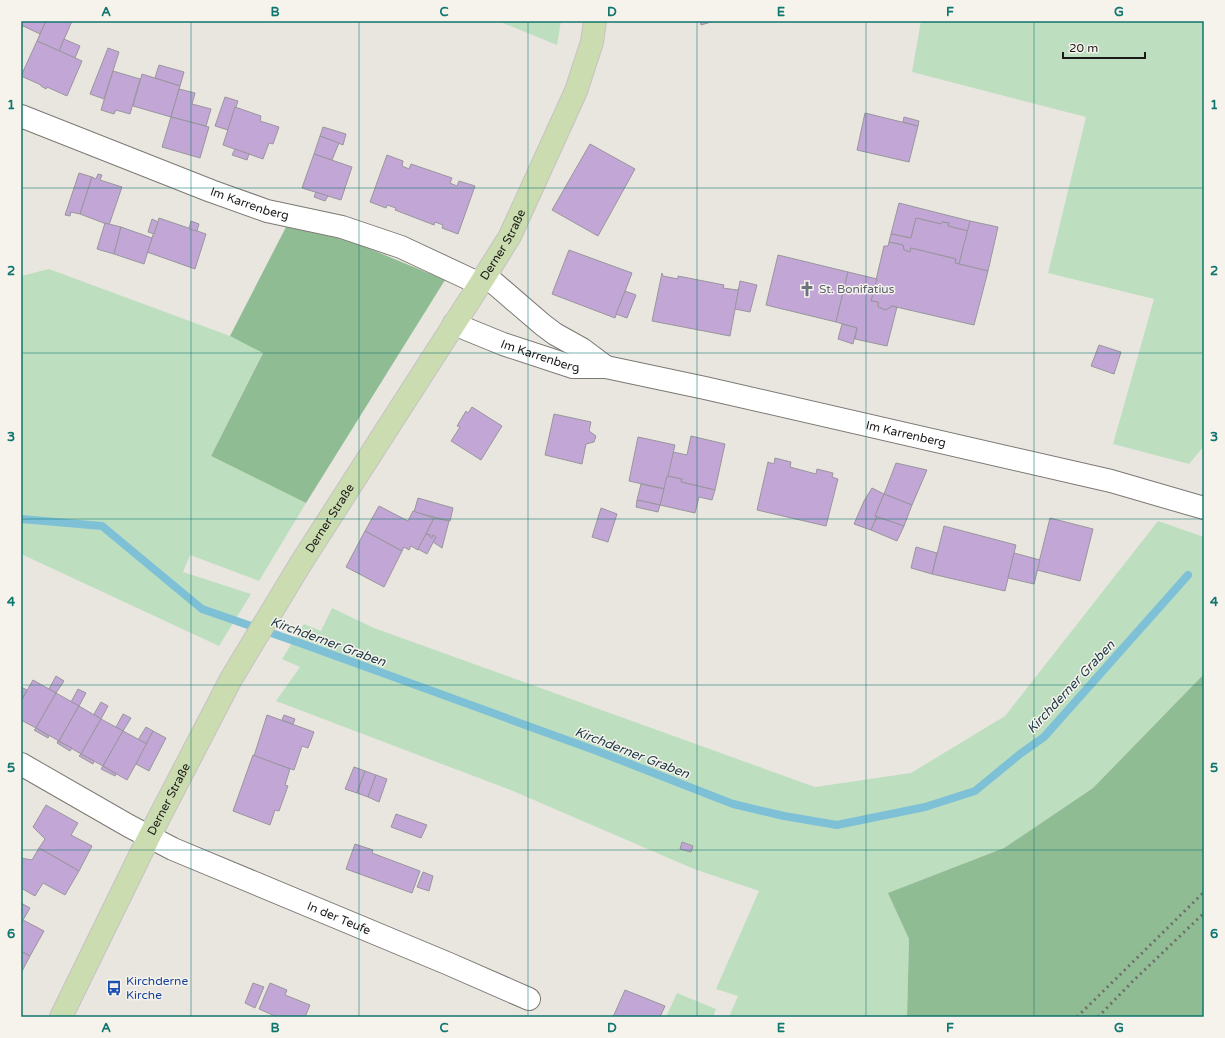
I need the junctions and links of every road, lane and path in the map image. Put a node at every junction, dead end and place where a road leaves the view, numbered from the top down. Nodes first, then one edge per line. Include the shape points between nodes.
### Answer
1 (595, 21) edge
2 (21, 116) edge
3 (483, 280) junction
4 (454, 324) junction
5 (606, 367) junction
6 (1204, 508) edge
7 (21, 764) edge
8 (149, 837) junction
9 (529, 1000) dead end
10 (61, 1017) edge

1 - 3 main road, Derner Straße via 592,42 576,91 510,236
2 - 3 street, Im Karrenberg via 267,211 342,227
3 - 4 main road, Derner Straße
3 - 5 street, Im Karrenberg via 555,334 582,349
4 - 5 street, Im Karrenberg via 503,344 573,367
4 - 8 main road, Derner Straße via 248,650
5 - 6 street, Im Karrenberg via 1103,479
7 - 8 street, In der Teufe
8 - 9 street, In der Teufe
8 - 10 main road, Derner Straße

